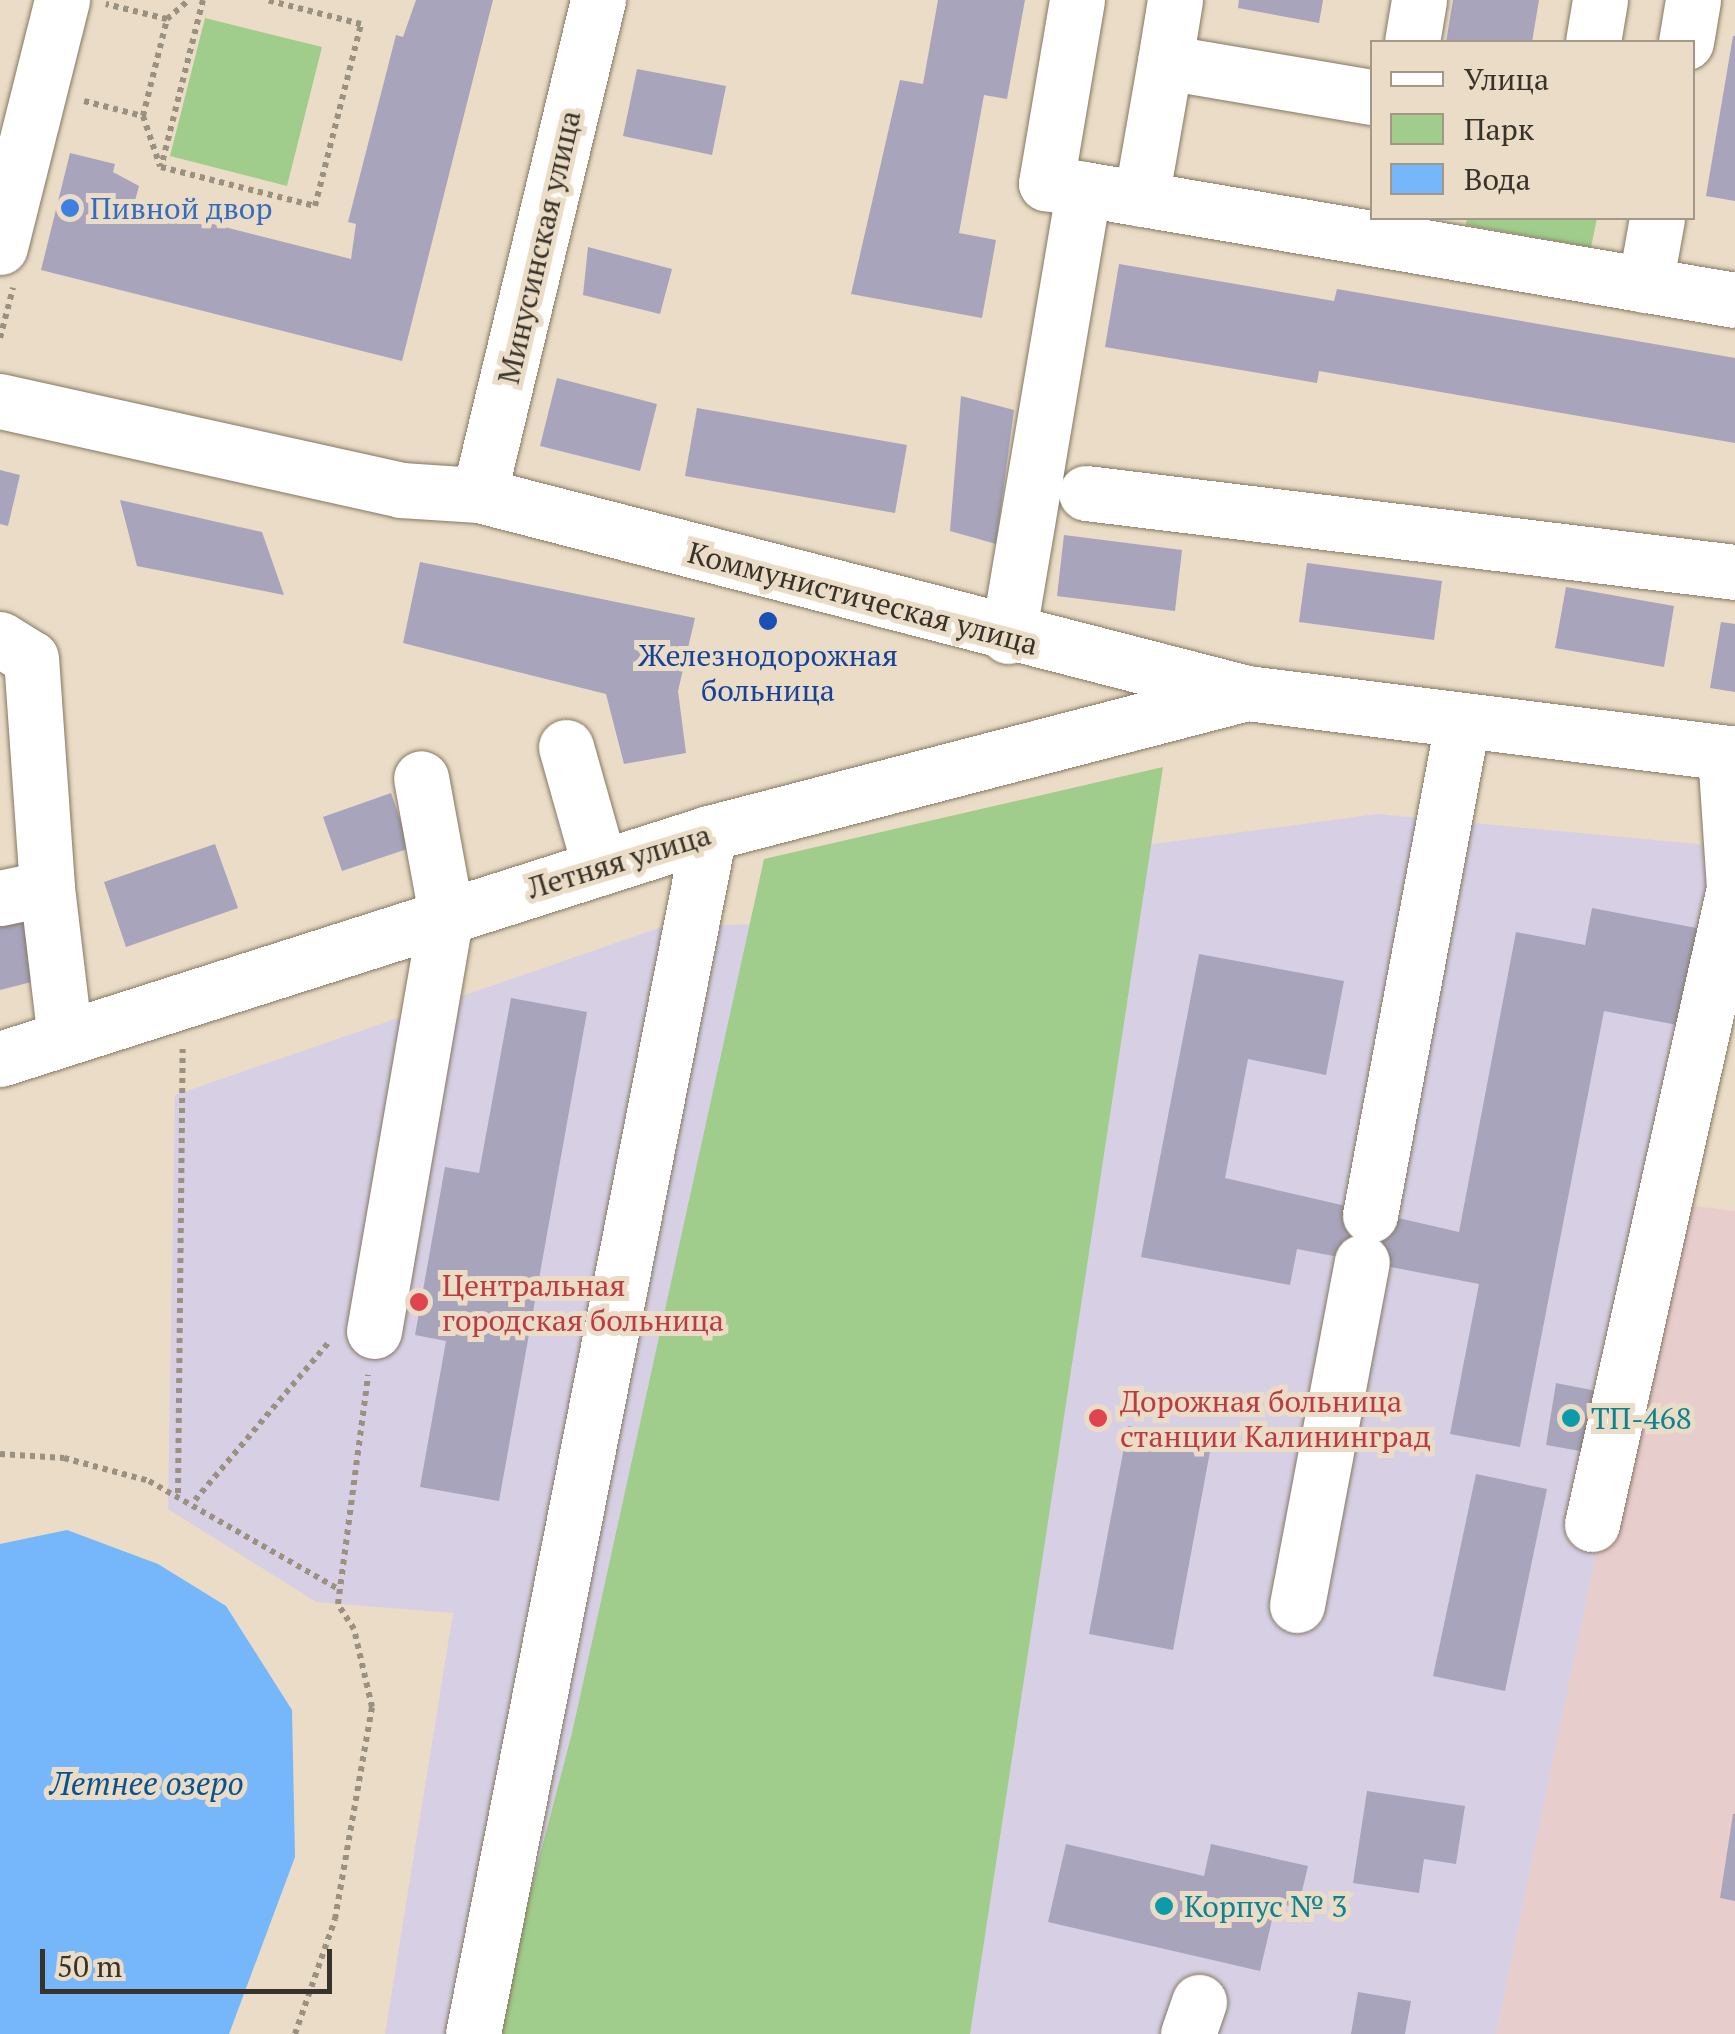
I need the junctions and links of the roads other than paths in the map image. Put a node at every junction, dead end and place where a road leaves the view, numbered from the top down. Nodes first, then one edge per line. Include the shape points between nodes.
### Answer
1 (62, 0) edge
2 (598, 0) edge
3 (1077, 0) edge
4 (1175, 0) edge
5 (1419, 0) edge
6 (1600, 0) edge
7 (1694, 0) edge
8 (1412, 40) edge
9 (1592, 40) edge
10 (1686, 40) edge
11 (1165, 62) junction
12 (1370, 97) edge
13 (1084, 189) junction
14 (1142, 199) junction
15 (1656, 220) edge
16 (7, 264) edge
17 (1645, 284) junction
18 (1735, 300) edge
19 (0, 401) edge
20 (1086, 493) dead end
21 (479, 494) junction
22 (1735, 572) edge
23 (1008, 636) junction
24 (0, 639) edge
25 (1247, 693) junction
26 (1462, 724) junction
27 (566, 747) dead end
28 (1730, 753) edge
29 (421, 778) dead end
30 (709, 833) junction
31 (600, 867) junction
32 (24, 893) edge
33 (446, 914) junction
34 (65, 1038) junction
35 (0, 1059) edge
36 (374, 1331) road end
37 (1592, 1524) dead end
38 (1297, 1605) dead end
39 (473, 2034) edge

1 - 16 street
2 - 21 street, Минусинская улица
3 - 13 street via 1046,183
4 - 11 street
5 - 8 street
6 - 9 street
7 - 10 street
11 - 12 street
11 - 14 street
13 - 14 street
13 - 23 street
14 - 17 street
15 - 17 street
17 - 18 street
19 - 21 street, Коммунистическая улица via 401,490
20 - 22 street
21 - 23 street, Коммунистическая улица
23 - 25 street, Коммунистическая улица
24 - 32 street via 31,658
25 - 26 street, Коммунистическая улица
25 - 30 street, Летняя улица
26 - 28 street, Коммунистическая улица
26 - 38 street
27 - 31 street
28 - 37 street via 1734,888
29 - 33 street
30 - 31 street, Летняя улица
30 - 39 street
31 - 33 street, Летняя улица
32 - 34 street
33 - 34 street, Летняя улица
33 - 36 street
34 - 35 street, Летняя улица

